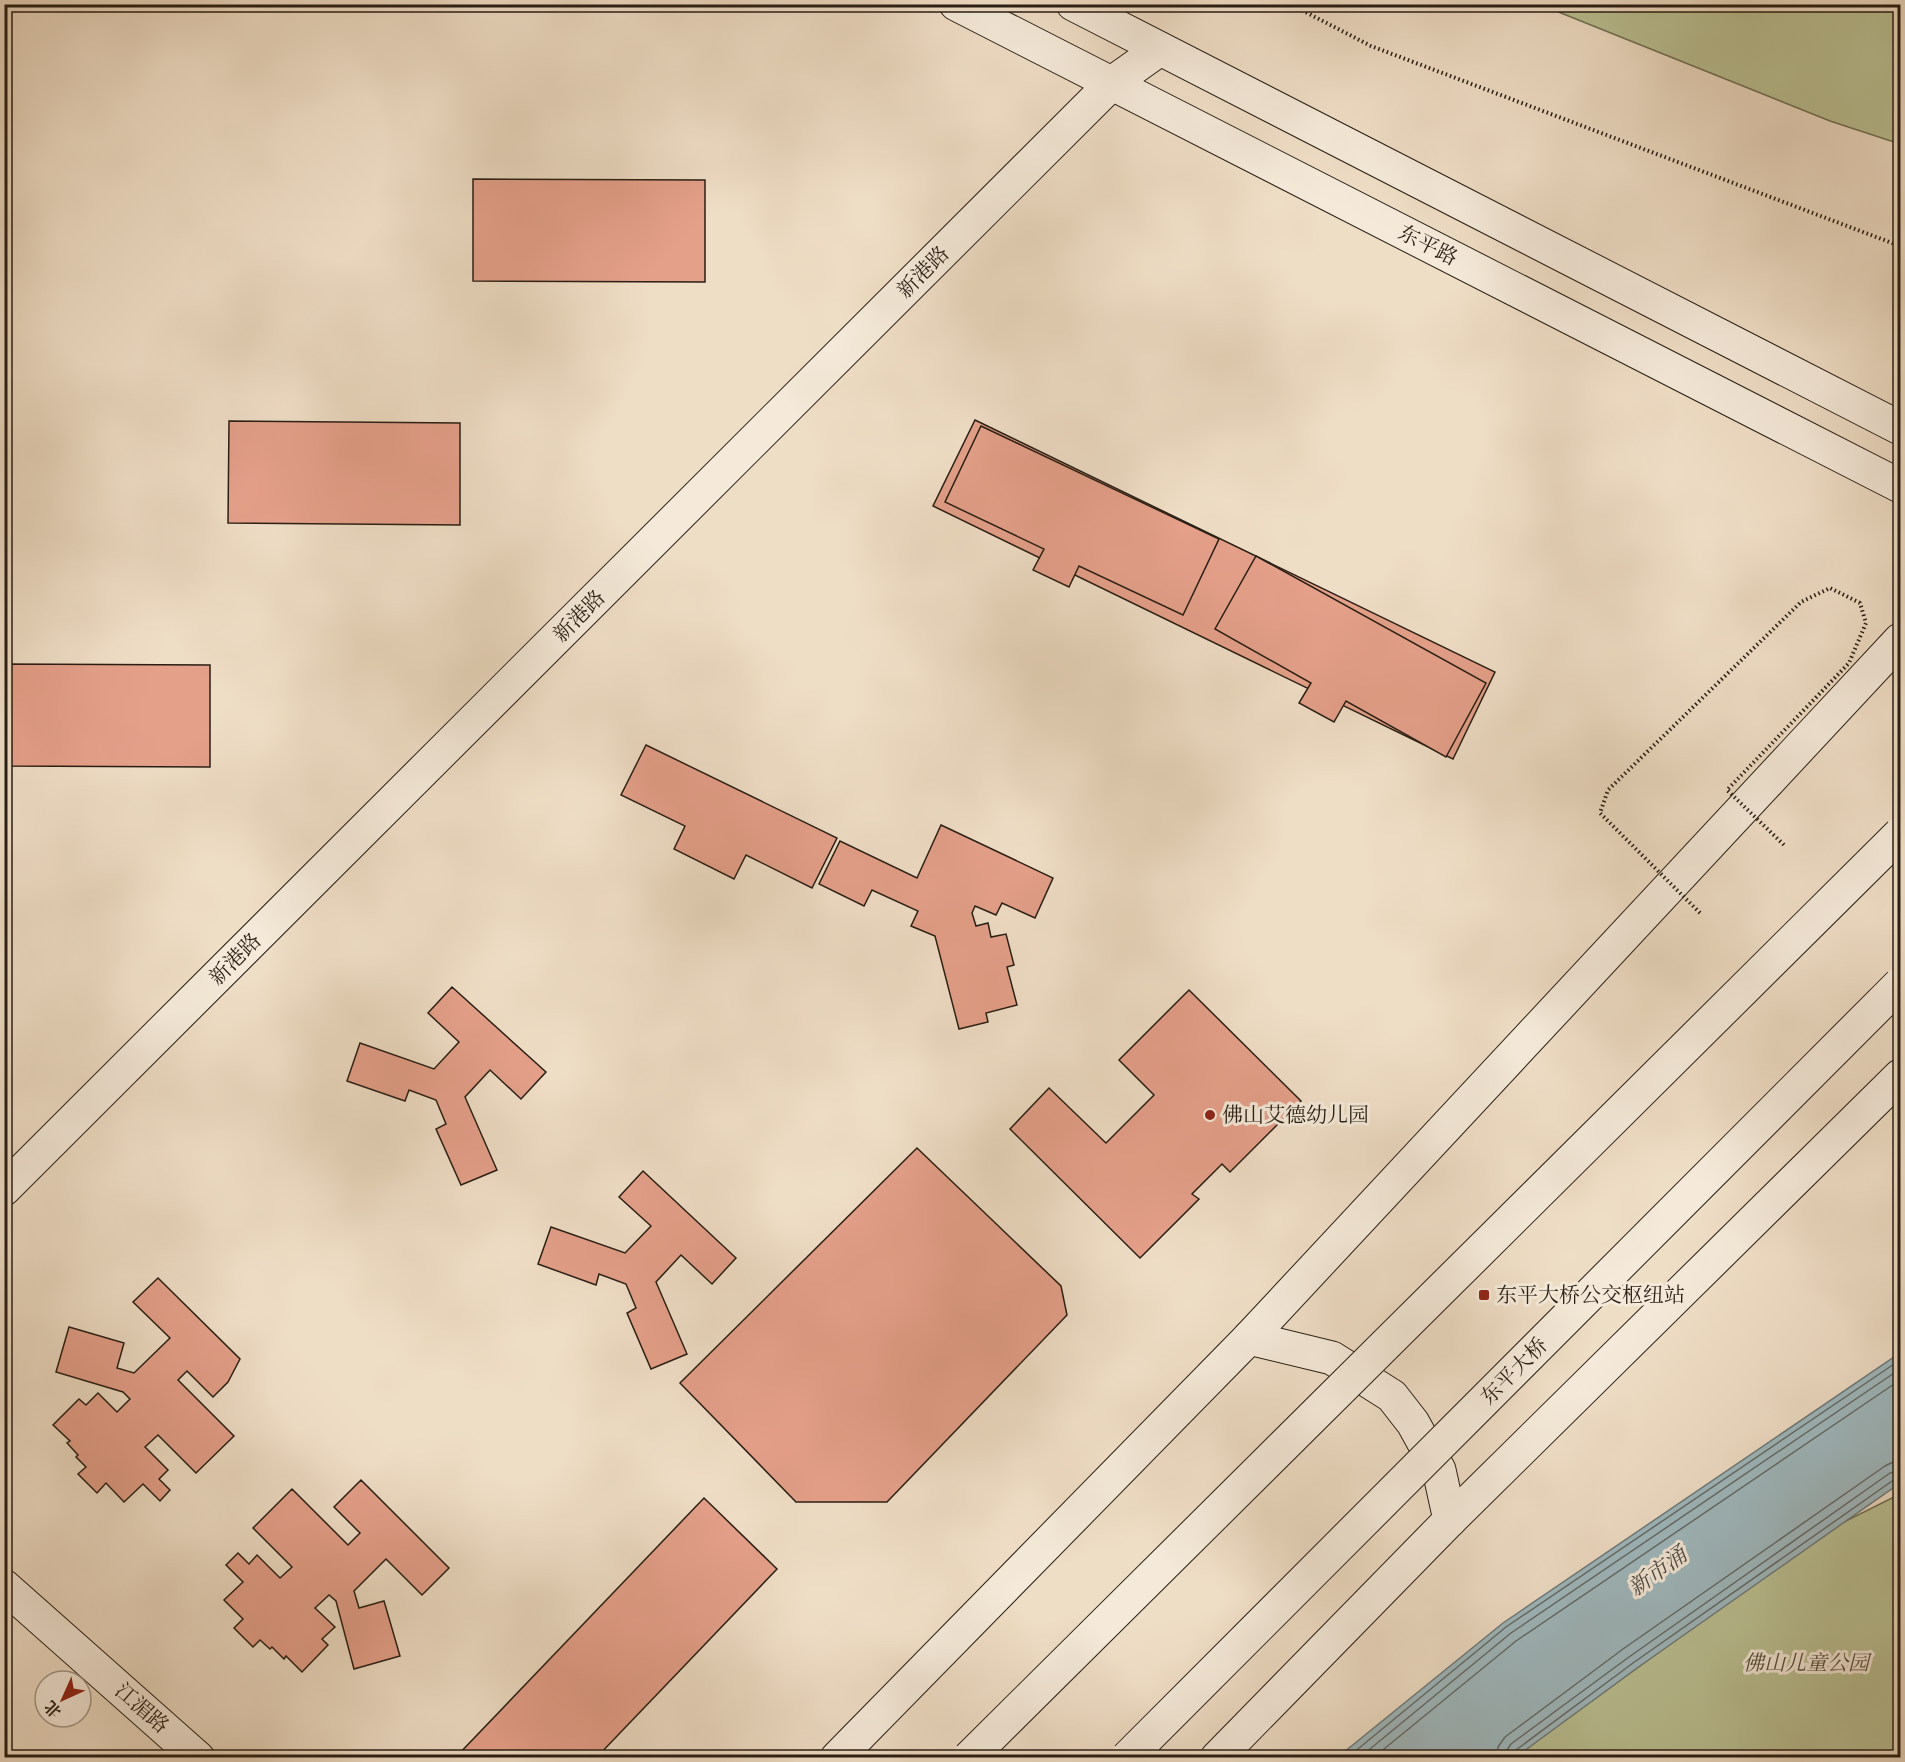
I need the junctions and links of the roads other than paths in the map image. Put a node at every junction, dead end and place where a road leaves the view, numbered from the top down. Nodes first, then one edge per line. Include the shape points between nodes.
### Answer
1 (956, 4) edge
2 (1073, 4) edge
3 (1160, 48) junction
4 (1112, 83) junction
5 (1900, 428) edge
6 (1900, 486) edge
7 (1900, 639) edge
8 (1900, 834) edge
9 (1900, 984) edge
10 (1900, 1076) edge
11 (4, 1189) edge
12 (1249, 1338) junction
13 (1450, 1520) junction
14 (4, 1586) edge
15 (198, 1758) edge
16 (837, 1758) edge
17 (969, 1758) edge
18 (1127, 1758) edge
19 (1218, 1758) edge

1 - 4 main road, 东平路
2 - 3 main road
3 - 4 main road, 新港路
3 - 5 main road
4 - 6 main road, 东平路
4 - 11 main road, 新港路
7 - 12 main road
8 - 17 main road, bridge
9 - 18 main road, 东平大桥, bridge
10 - 13 main road
12 - 13 main road via 1332,1358 1392,1396 1413,1423 1439,1470
12 - 16 main road
13 - 19 main road
14 - 15 main road, 江湄路

